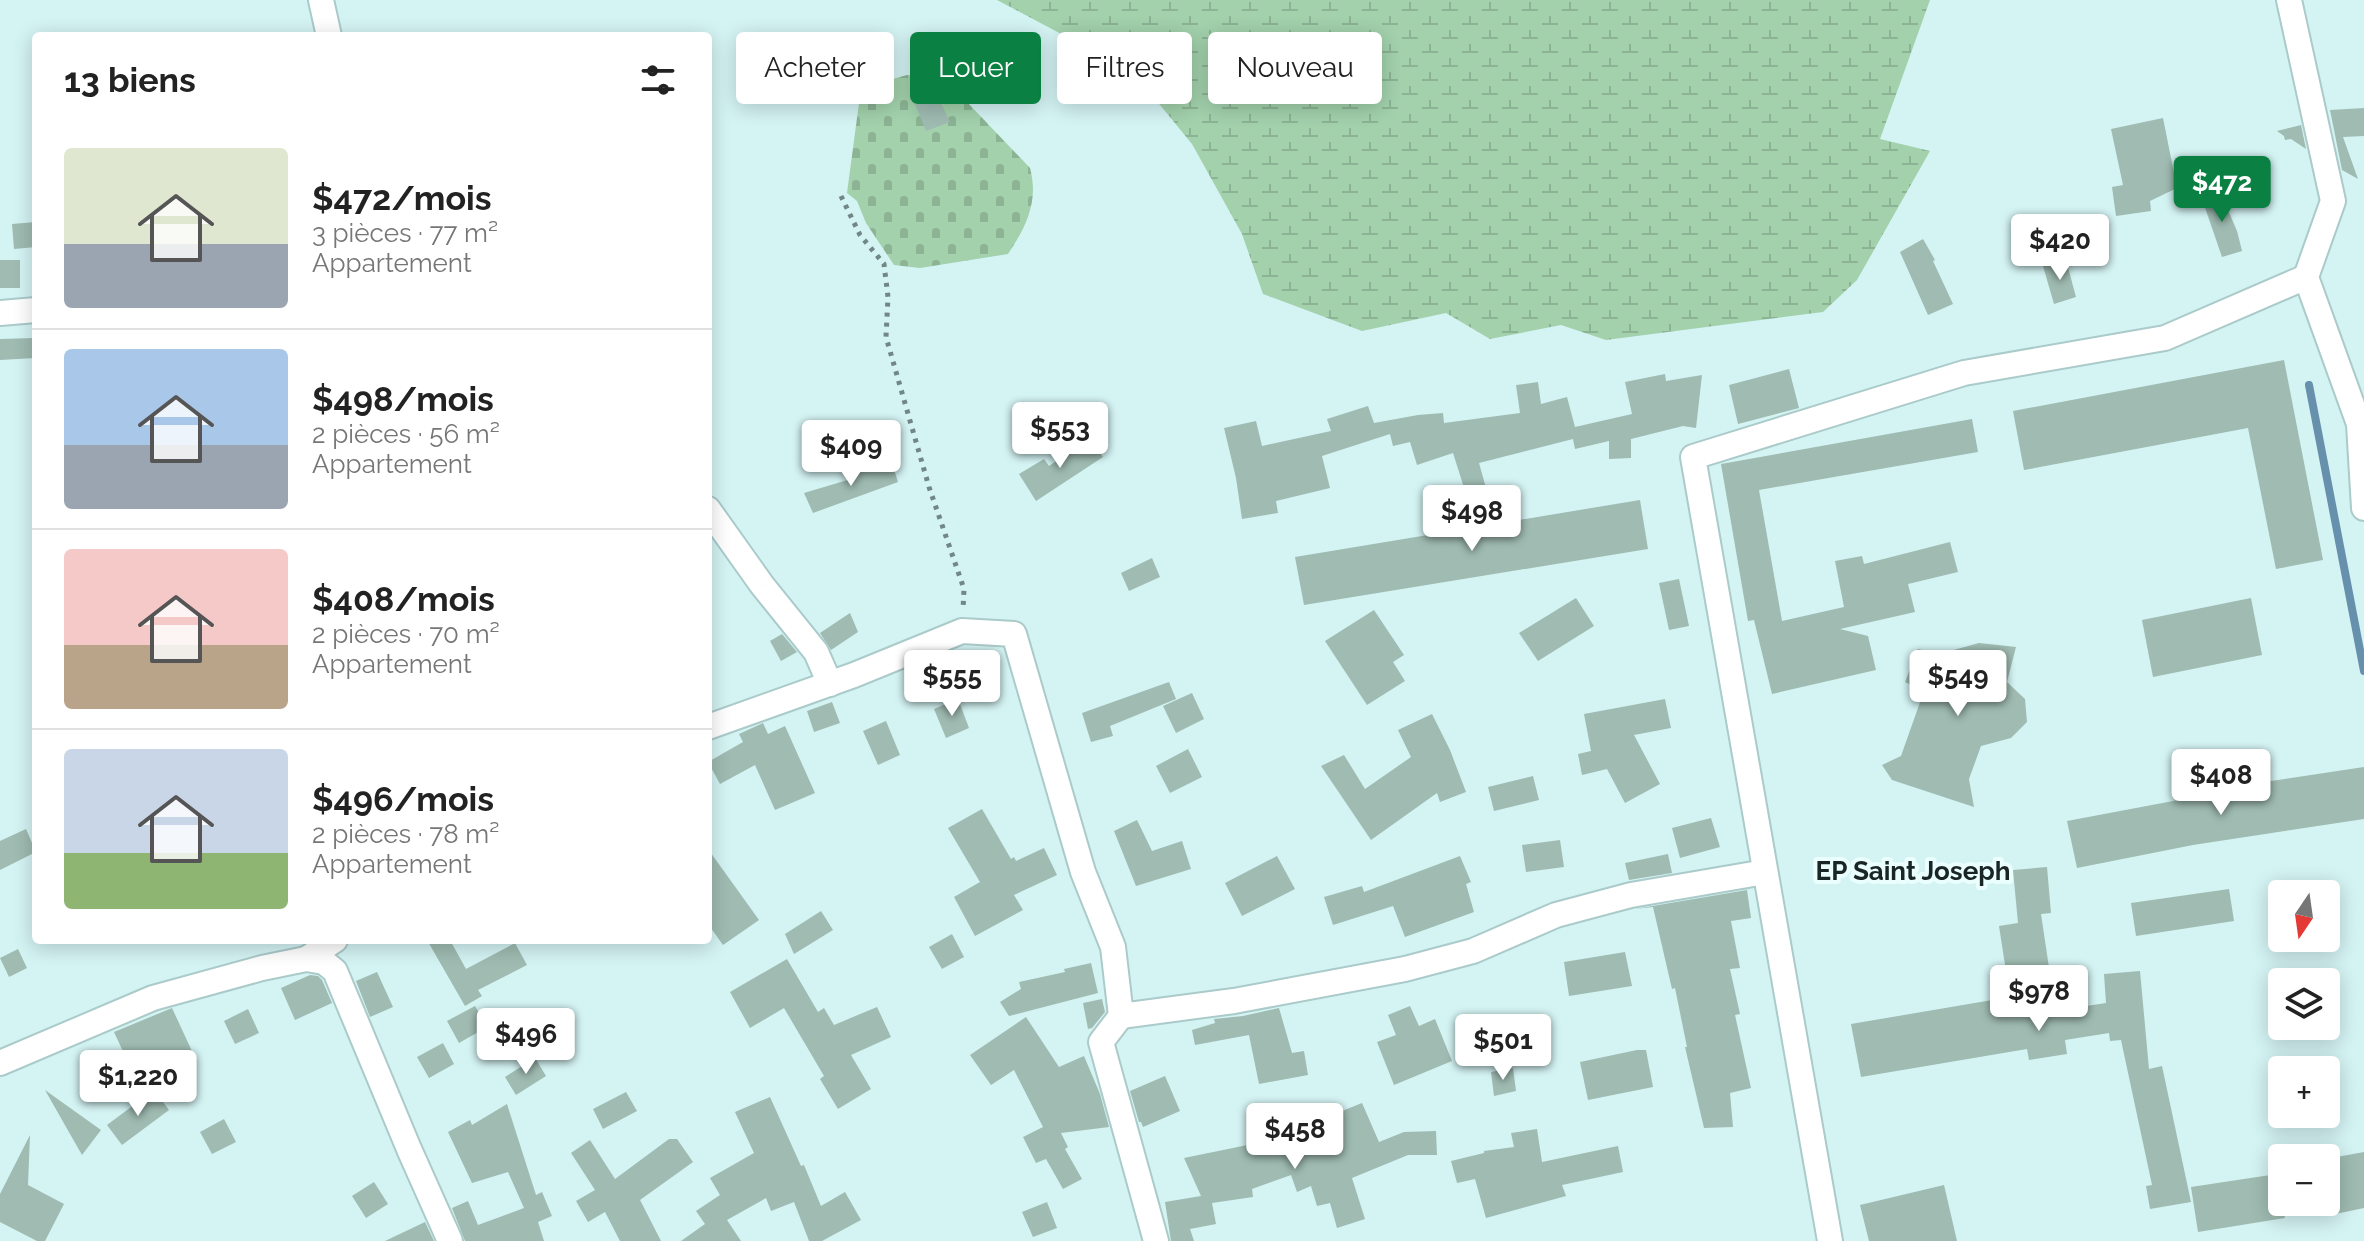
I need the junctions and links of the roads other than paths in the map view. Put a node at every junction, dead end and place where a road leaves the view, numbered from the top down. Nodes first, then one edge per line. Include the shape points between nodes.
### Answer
1 (321, 0) edge
2 (2289, 0) edge
3 (328, 32) edge
4 (2306, 277) junction
5 (32, 310) edge
6 (0, 313) edge
7 (2364, 508) edge
8 (712, 515) edge
9 (830, 684) junction
10 (712, 726) edge
11 (1765, 872) junction
12 (329, 944) edge
13 (306, 959) junction
14 (1121, 1016) junction
15 (0, 1063) edge
16 (450, 1241) edge
17 (1156, 1241) edge
18 (1830, 1241) edge

1 - 3 street
2 - 4 street via 2333,201
4 - 7 street via 2359,424
4 - 11 street via 2165,338 1964,373 1693,457
5 - 6 street
8 - 9 street via 816,652
9 - 10 street
9 - 14 street via 962,631 1014,634 1083,872 1113,947
11 - 14 street via 1631,895 1556,915 1473,951 1405,969
11 - 18 street
12 - 13 street
13 - 15 street via 153,998
13 - 16 street via 324,962 335,971
14 - 17 street via 1101,1042

